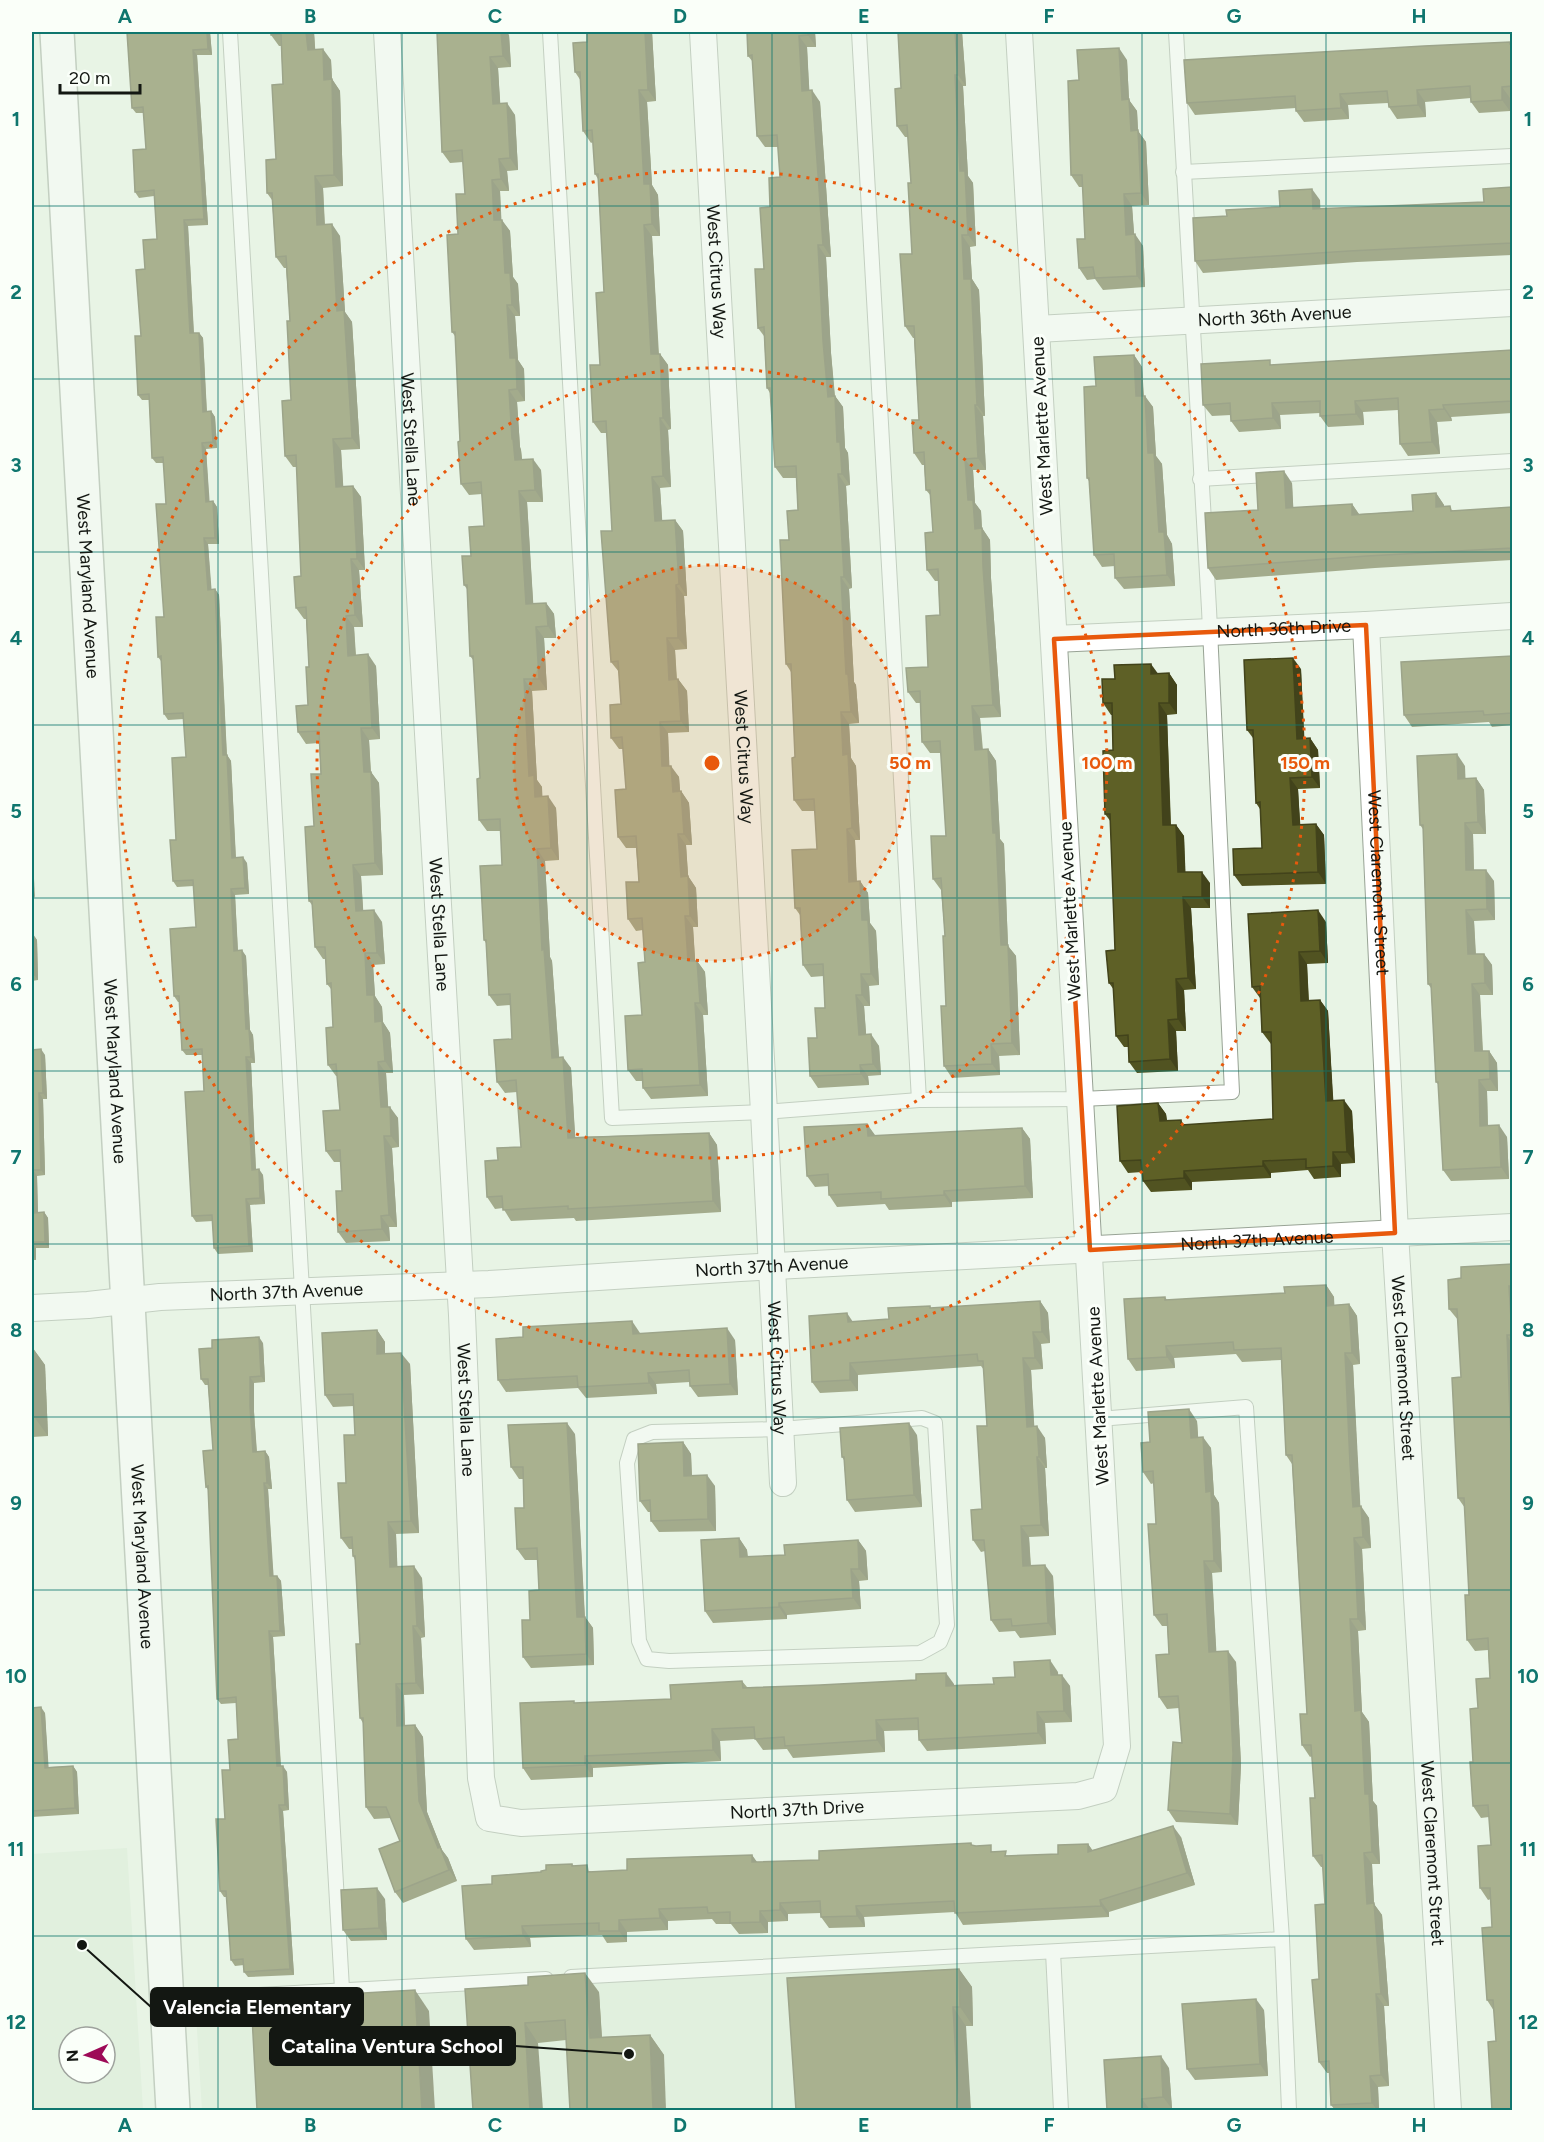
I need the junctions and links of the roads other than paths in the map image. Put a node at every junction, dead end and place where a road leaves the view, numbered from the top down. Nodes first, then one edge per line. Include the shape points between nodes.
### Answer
1 (57, 32) edge
2 (230, 32) edge
3 (387, 32) edge
4 (550, 32) edge
5 (703, 32) edge
6 (859, 32) edge
7 (1019, 32) edge
8 (1176, 32) edge
9 (1512, 156) edge
10 (1183, 171) junction
11 (1512, 303) edge
12 (1192, 321) junction
13 (1036, 329) junction
14 (1512, 462) edge
15 (1200, 479) junction
16 (1512, 616) edge
17 (1366, 626) junction
18 (1210, 632) junction
19 (1054, 639) junction
20 (919, 1100) junction
21 (1081, 1100) junction
22 (764, 1112) junction
23 (1512, 1227) edge
24 (1395, 1233) junction
25 (1090, 1250) junction
26 (772, 1266) junction
27 (459, 1285) junction
28 (301, 1293) junction
29 (127, 1301) junction
30 (32, 1308) edge
31 (1099, 1419) junction
32 (780, 1429) junction
33 (783, 1483) dead end
34 (1104, 1789) joint
35 (489, 1818) joint
36 (1282, 1939) junction
37 (1053, 1952) junction
38 (342, 1989) junction
39 (167, 2000) junction
40 (173, 2110) edge
41 (1061, 2110) edge
42 (1289, 2110) edge
43 (1448, 2110) edge

1 - 29 street, West Maryland Avenue
2 - 28 lane
3 - 27 street, West Stella Lane
4 - 22 lane via 612,1118
5 - 22 street, West Citrus Way
6 - 20 lane
7 - 13 street, West Marlette Avenue
8 - 10 lane
9 - 10 lane
10 - 12 lane
11 - 12 street, North 36th Avenue
12 - 13 street, North 36th Avenue
12 - 15 lane
13 - 19 street, West Marlette Avenue
14 - 15 lane
15 - 18 lane
16 - 17 street, North 36th Drive
17 - 18 street, North 36th Drive
17 - 24 street, West Claremont Street
18 - 19 street, North 36th Drive
18 - 21 lane via 1232,1092
19 - 21 street, West Marlette Avenue
20 - 21 lane
20 - 22 lane
21 - 25 street, West Marlette Avenue
22 - 26 street, West Citrus Way
23 - 24 street, North 37th Avenue
24 - 25 street, North 37th Avenue
24 - 43 street, West Claremont Street
25 - 26 street, North 37th Avenue
25 - 31 street, West Marlette Avenue
26 - 27 street, North 37th Avenue
26 - 32 street, West Citrus Way
27 - 28 street, North 37th Avenue
27 - 35 street, West Stella Lane via 481,1778
28 - 29 street, North 37th Avenue
28 - 38 lane
29 - 30 street, North 37th Avenue
29 - 39 street, West Maryland Avenue
31 - 34 street, West Marlette Avenue via 1117,1746
31 - 36 lane via 1246,1407
32 - 32 lane via 652,1432 634,1439 627,1463 639,1641 647,1659 920,1653 940,1642 947,1625 935,1423 922,1418
32 - 33 street, West Citrus Way
34 - 35 street, North 37th Drive via 1078,1796 533,1822
36 - 37 lane
36 - 42 lane
37 - 38 lane
37 - 41 lane
38 - 39 lane
39 - 40 street, West Maryland Avenue

